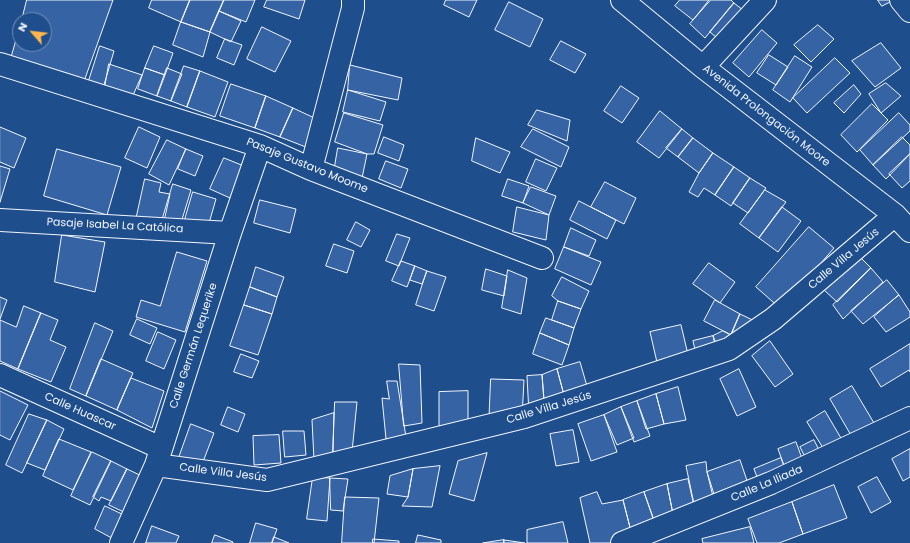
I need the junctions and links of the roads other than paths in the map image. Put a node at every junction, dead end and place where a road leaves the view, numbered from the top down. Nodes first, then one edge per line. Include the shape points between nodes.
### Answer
1 (353, 0) edge
2 (622, 0) edge
3 (765, 0) edge
4 (901, 0) edge
5 (910, 11) edge
6 (0, 64) edge
7 (702, 67) junction
8 (260, 146) junction
9 (311, 169) junction
10 (895, 215) junction
11 (0, 220) edge
12 (910, 231) edge
13 (230, 233) junction
14 (542, 258) dead end
15 (0, 375) edge
16 (910, 418) edge
17 (159, 457) junction
18 (121, 543) edge
19 (622, 543) edge

1 - 9 street
2 - 7 street, Avenida Prolongación Moore
3 - 7 street
4 - 5 street
6 - 8 street, Pasaje Gustavo Moome
7 - 10 street, Avenida Prolongación Moore
8 - 9 street, Pasaje Gustavo Moome
8 - 13 street, Calle Germán Lequerike
9 - 14 street, Pasaje Gustavo Moome
10 - 12 street, Avenida Prolongación Moore
10 - 17 street, Calle Villa Jesús via 773,319 729,349 524,417 267,480
11 - 13 street, Pasaje Isabel La Católica
13 - 17 street, Calle Germán Lequerike
15 - 17 street, Calle Huascar
16 - 19 street, Calle La Iliada via 771,483
17 - 18 street, Calle Germán Lequerike

